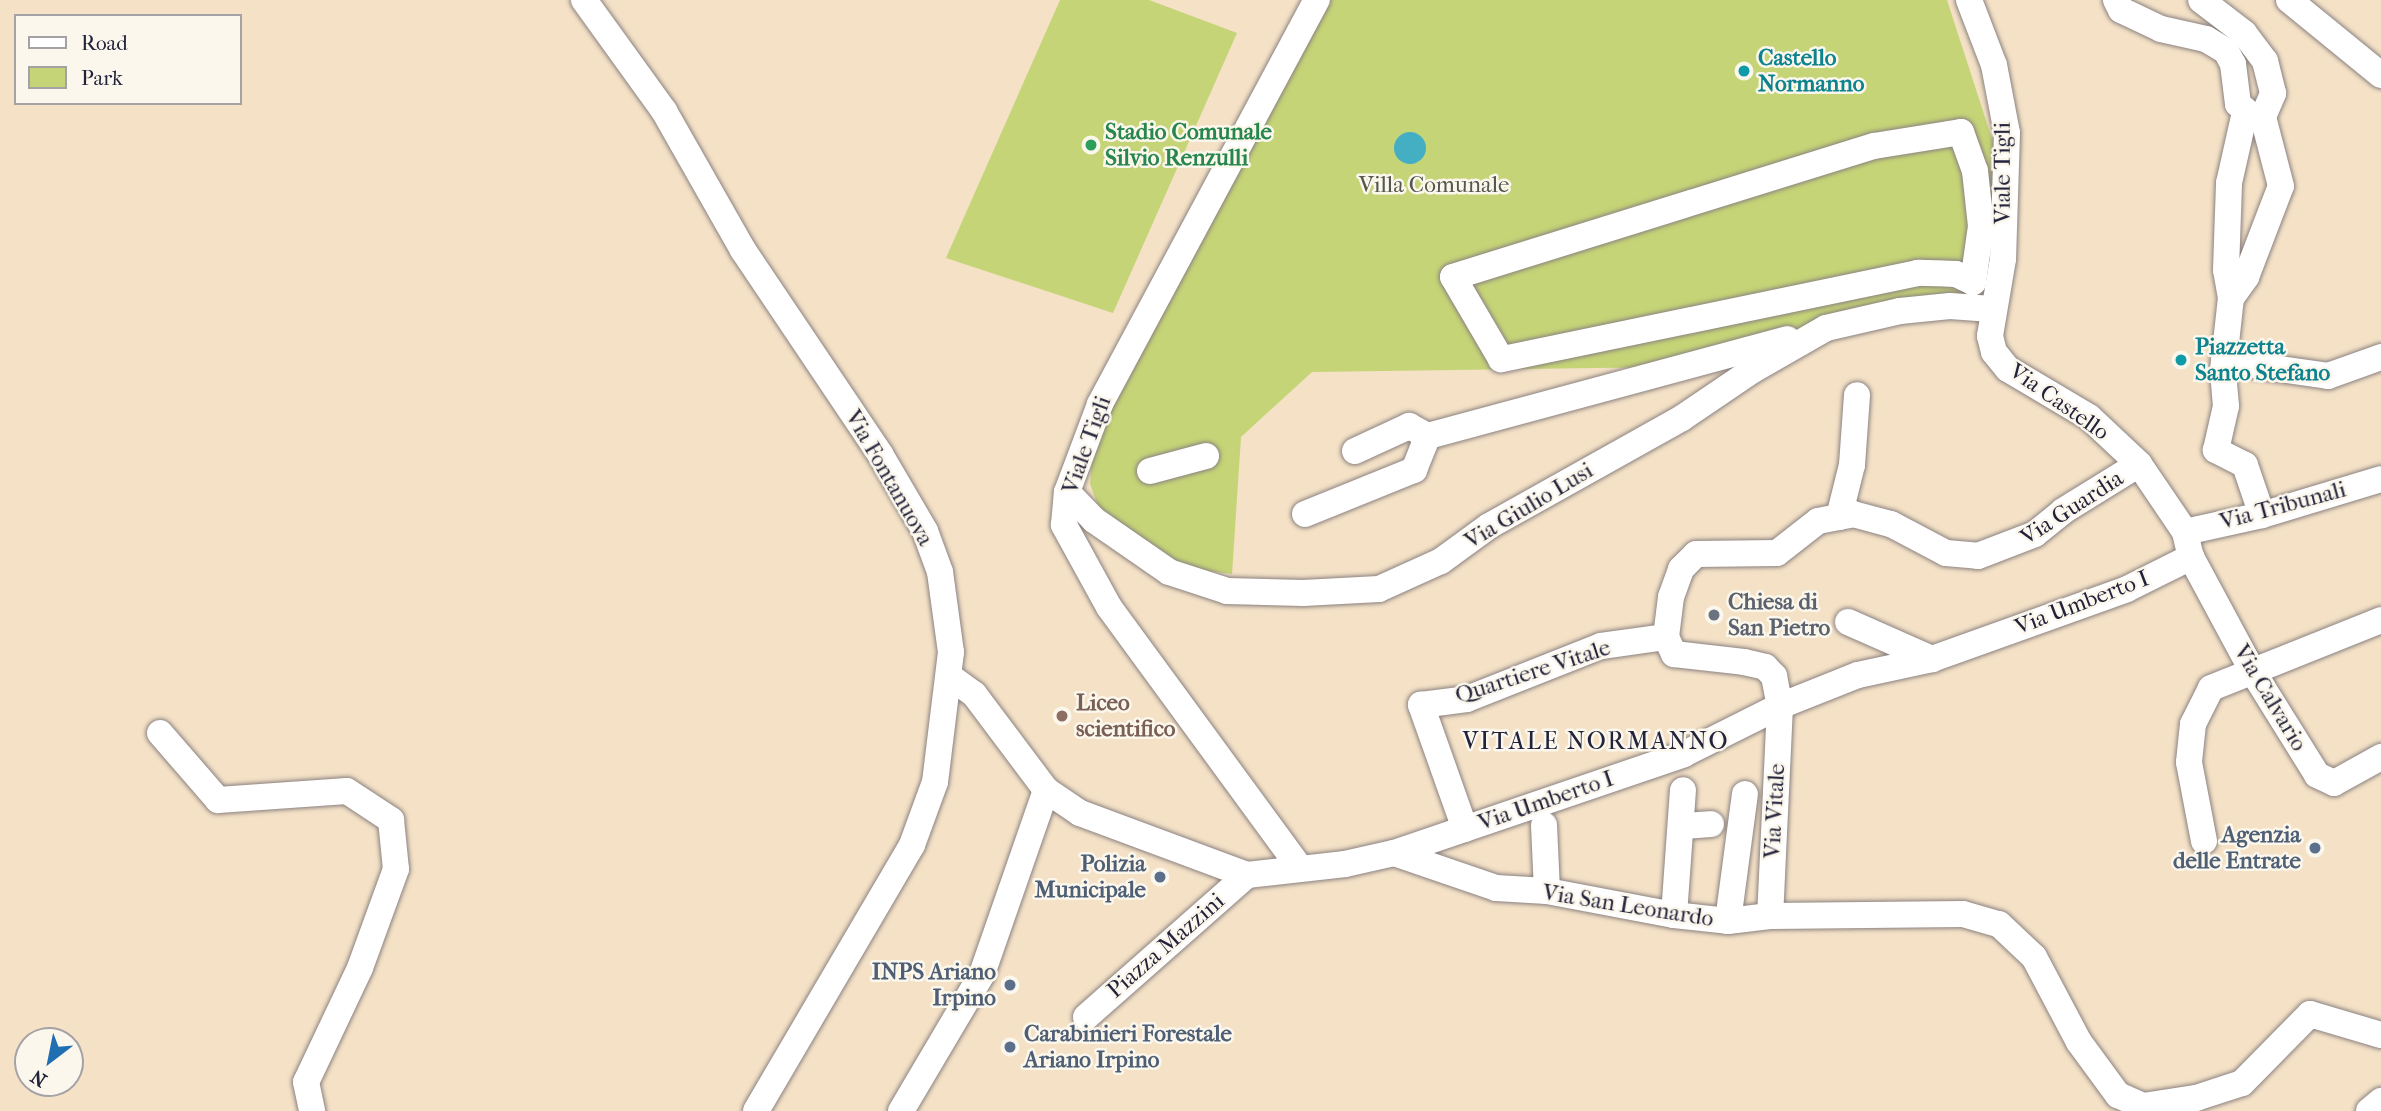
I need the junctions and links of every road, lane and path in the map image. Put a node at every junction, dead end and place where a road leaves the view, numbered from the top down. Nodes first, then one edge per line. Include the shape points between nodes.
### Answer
1 (584, 0) edge
2 (1317, 0) edge
3 (1969, 0) edge
4 (2116, 0) edge
5 (2201, 0) edge
6 (2289, 0) edge
7 (2381, 75) edge
8 (2254, 114) junction
9 (1973, 282) joint
10 (2231, 298) junction
11 (1992, 309) junction
12 (1826, 328) junction
13 (2381, 357) edge
14 (2224, 361) junction
15 (1857, 395) dead end
16 (1428, 436) junction
17 (1355, 451) dead end
18 (1206, 456) dead end
19 (2139, 464) junction
20 (1150, 471) dead end
21 (2381, 479) edge
22 (1067, 492) junction
23 (1305, 514) dead end
24 (2262, 515) junction
25 (1839, 517) junction
26 (2188, 544) junction
27 (2381, 620) edge
28 (1848, 622) dead end
29 (1666, 636) junction
30 (1932, 659) junction
31 (2253, 672) junction
32 (949, 676) junction
33 (1780, 706) junction
34 (160, 733) dead end
35 (2381, 757) edge
36 (1046, 790) junction
37 (1683, 790) dead end
38 (1745, 794) dead end
39 (1711, 824) dead end
40 (1544, 825) dead end
41 (1683, 826) junction
42 (1465, 829) junction
43 (2204, 841) dead end
44 (1394, 853) junction
45 (1300, 868) junction
46 (1247, 875) junction
47 (1548, 891) junction
48 (1674, 915) junction
49 (1770, 916) junction
50 (1728, 921) junction
51 (1086, 1017) dead end
52 (2381, 1035) edge
53 (2381, 1101) edge
54 (312, 1111) edge
55 (756, 1111) edge
56 (901, 1111) edge
57 (2368, 1111) edge

1 - 32 street, Via Fontanuova via 664,111 743,250 880,454 925,531 940,572 951,652
2 - 22 street, Viale Tigli via 1124,354
3 - 11 street, Viale Tigli via 1994,65 2007,133 2003,259
4 - 8 street via 2121,10 2161,29 2206,39 2227,51 2234,64 2238,104
5 - 8 street via 2244,33 2265,61 2273,93
6 - 7 street
8 - 10 street via 2229,183 2226,271
8 - 10 street via 2281,186 2246,276
9 - 9 street via 1956,274 1918,273 1500,359 1453,277 1874,146 1961,132 1975,171 1981,226
10 - 14 street
11 - 12 street, Via Giulio Lusi via 1950,306 1900,311
11 - 19 street, Via Castello via 1994,352 2008,369 2089,417
12 - 16 street
12 - 22 street, Via Giulio Lusi via 1753,369 1682,418 1489,526 1441,561 1379,589 1227,590 1169,572 1094,520
13 - 14 street via 2328,376
14 - 24 street via 2226,406 2217,450 2245,465
15 - 25 street via 1852,465
16 - 17 street via 1409,426
16 - 23 street via 1414,470
18 - 20 street
19 - 25 street, Via Guardia via 2035,534 1978,556 1946,553 1878,521 1853,514
19 - 26 street, Via Castello
21 - 24 street, Via Tribunali
22 - 45 street, Viale Tigli via 1064,525 1110,607
24 - 26 street, Via Tribunali
25 - 29 street, Via Guardia via 1818,521 1777,553 1696,554 1686,561 1671,597
26 - 30 street, Via Umberto I via 2127,589
26 - 31 street, Via Calvario
27 - 31 street
28 - 30 street
29 - 33 street via 1674,654 1765,667 1773,676
29 - 42 street, Quartiere Vitale via 1601,646 1467,699 1421,705
30 - 33 street, Via Umberto I via 1858,675
31 - 35 street, Via Calvario via 2317,775 2334,783
31 - 43 street via 2211,688 2193,724 2189,762
32 - 36 street via 974,694
32 - 55 street, Via Fontanuova via 935,782 912,845
33 - 42 street, Via Umberto I via 1684,754
33 - 49 street, Via Vitale
34 - 54 street via 218,800 347,791 391,820 396,869 360,968 306,1082
36 - 46 street via 1080,813
36 - 56 street via 982,974
37 - 41 street
38 - 50 street
39 - 41 street
40 - 47 street
41 - 48 street
42 - 44 street, Via Umberto I
44 - 45 street
44 - 47 street, Via San Leonardo via 1496,888
45 - 46 street
46 - 51 street, Piazza Mazzini
47 - 48 street, Via San Leonardo
48 - 50 street, Via San Leonardo
49 - 50 street, Via San Leonardo
49 - 52 street, Via San Leonardo via 1963,914 1999,924 2034,957 2079,1042 2118,1095 2143,1106 2196,1098 2242,1083 2311,1014
53 - 57 street

